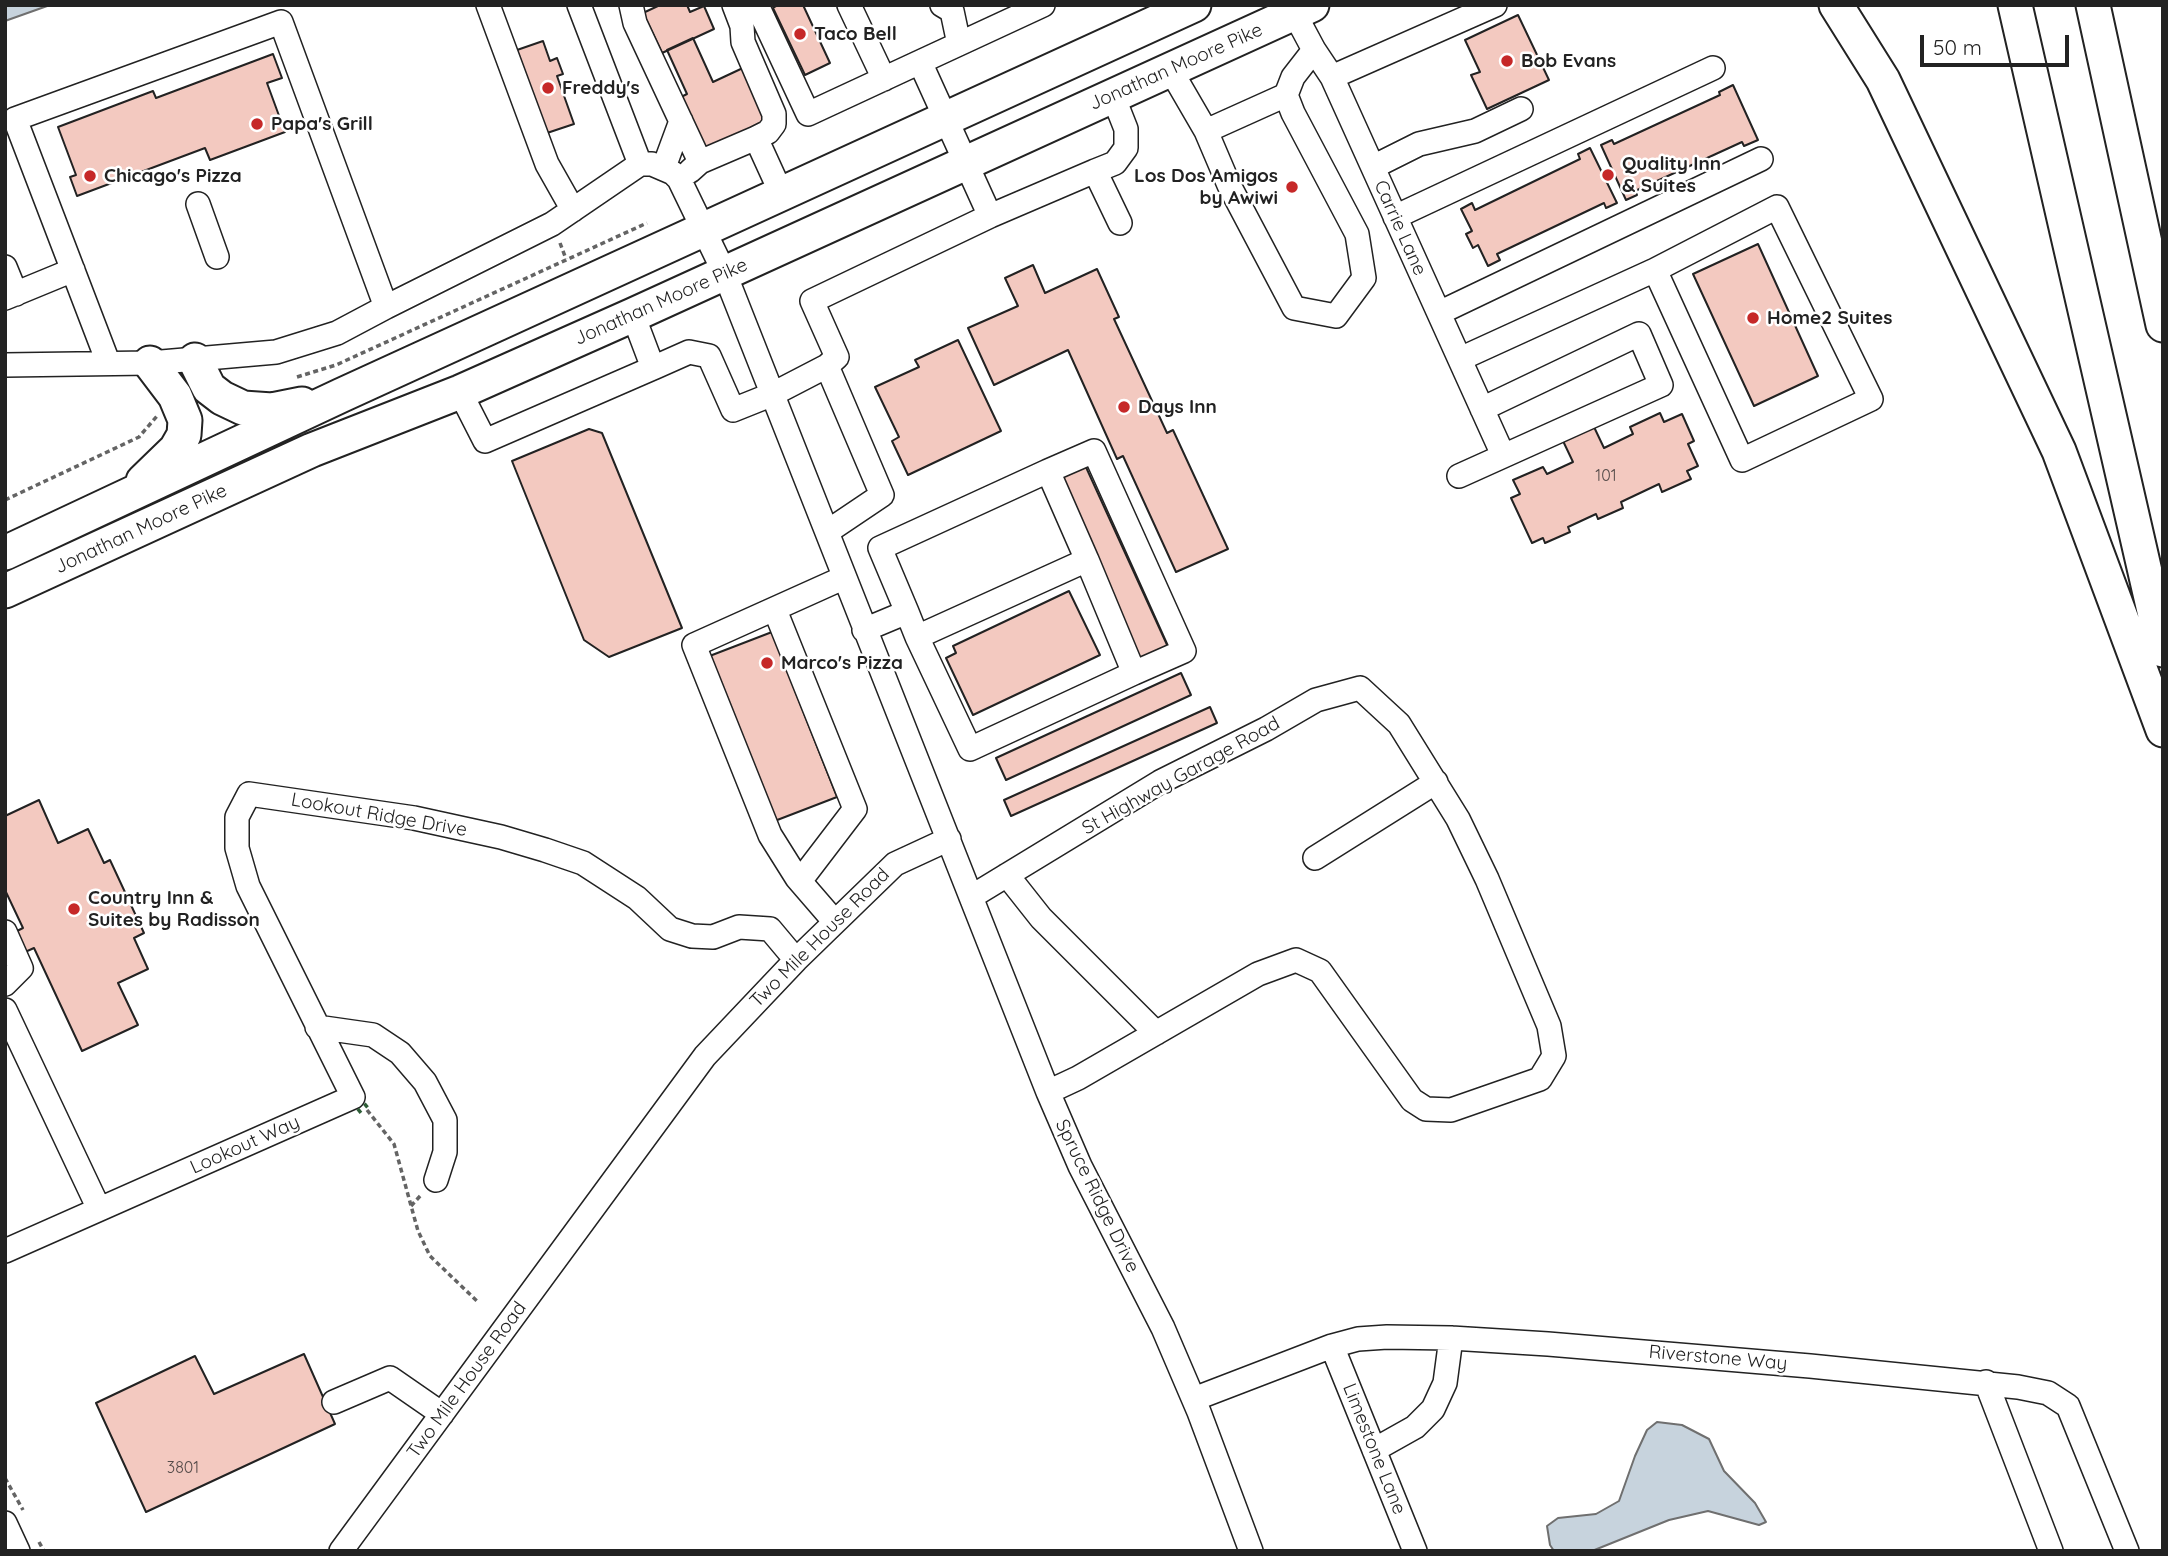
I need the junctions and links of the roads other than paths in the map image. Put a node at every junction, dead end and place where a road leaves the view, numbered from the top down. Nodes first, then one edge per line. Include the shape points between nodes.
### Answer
1 (488, 5) edge
2 (579, 5) edge
3 (631, 5) edge
4 (734, 5) edge
5 (757, 5) edge
6 (849, 5) edge
7 (1495, 5) edge
8 (1836, 5) edge
9 (1860, 5) edge
10 (2015, 5) edge
11 (2092, 5) edge
12 (1040, 6) edge
13 (953, 7) edge
14 (1299, 8) edge
15 (1174, 9) edge
16 (959, 44) junction
17 (1314, 50) junction
18 (920, 62) junction
19 (1713, 68) dead end
20 (1170, 69) junction
21 (1332, 78) junction
22 (884, 79) junction
23 (1883, 80) junction
24 (1286, 95) junction
25 (1113, 96) junction
26 (1521, 109) dead end
27 (946, 120) junction
28 (681, 121) junction
29 (1206, 131) junction
30 (756, 138) junction
31 (1761, 159) dead end
32 (700, 162) junction
33 (966, 163) junction
34 (640, 164) junction
35 (1373, 167) junction
36 (1095, 171) junction
37 (672, 173) junction
38 (782, 195) junction
39 (198, 204) dead end
40 (573, 210) junction
41 (990, 216) junction
42 (1395, 217) junction
43 (1120, 223) dead end
44 (704, 231) junction
45 (217, 257) dead end
46 (5, 267) edge
47 (73, 270) junction
48 (1655, 270) junction
49 (725, 274) junction
50 (10, 296) edge
51 (386, 307) junction
52 (1439, 313) junction
53 (633, 315) junction
54 (2163, 325) edge
55 (1460, 359) junction
56 (195, 360) junction
57 (107, 362) junction
58 (150, 363) junction
59 (5, 365) edge
60 (827, 366) junction
61 (653, 368) junction
62 (460, 392) junction
63 (773, 394) junction
64 (342, 395) junction
65 (1482, 410) junction
66 (1503, 455) junction
67 (1048, 471) junction
68 (1459, 476) dead end
69 (126, 498) junction
70 (827, 533) junction
71 (5, 553) edge
72 (1087, 560) junction
73 (843, 579) junction
74 (5, 591) edge
75 (775, 610) junction
76 (907, 612) junction
77 (864, 630) junction
78 (917, 637) junction
79 (2163, 650) edge
80 (1134, 673) junction
81 (2163, 730) edge
82 (1436, 782) junction
83 (949, 839) junction
84 (1315, 858) dead end
85 (1007, 875) junction
86 (800, 881) junction
87 (971, 897) junction
88 (835, 922) junction
89 (5, 932) edge
90 (796, 960) junction
91 (5, 984) edge
92 (5, 1010) edge
93 (317, 1027) junction
94 (1156, 1033) junction
95 (1048, 1092) junction
96 (354, 1097) joint
97 (436, 1180) dead end
98 (100, 1209) junction
99 (5, 1251) edge
100 (1451, 1338) junction
101 (1332, 1346) junction
102 (1986, 1382) junction
103 (1194, 1399) junction
104 (334, 1402) dead end
105 (442, 1413) junction
106 (1374, 1450) junction
107 (5, 1523) edge
108 (18, 1551) edge
109 (341, 1551) edge
110 (1251, 1551) edge
111 (1415, 1551) edge
112 (2051, 1551) edge
113 (2127, 1551) edge

1 - 40 street via 547,164
2 - 34 street
3 - 28 street
4 - 30 street via 743,42 774,114 768,132
5 - 22 street via 808,114
6 - 22 street
7 - 21 street
8 - 23 highway
9 - 23 highway
10 - 79 highway
11 - 54 highway
12 - 16 street
13 - 16 street
14 - 17 street, Carrie Lane
14 - 20 highway, Jonathan Moore Pike
15 - 27 highway, Jonathan Moore Pike
16 - 18 street
17 - 21 street, Carrie Lane
17 - 24 street via 1293,77
18 - 22 street
18 - 27 street
19 - 42 street
20 - 25 highway, Jonathan Moore Pike
20 - 29 street
21 - 35 street, Carrie Lane
23 - 81 highway via 2059,451
24 - 29 street
24 - 29 street via 1357,234 1364,278 1336,316 1294,308 1228,185
25 - 33 highway, Jonathan Moore Pike
25 - 36 street via 1126,129 1126,148 1115,163
26 - 35 street via 1475,131 1419,144
27 - 33 street
27 - 38 highway, Jonathan Moore Pike
28 - 32 street
28 - 37 street
30 - 32 street
30 - 38 street
31 - 52 street
32 - 37 street
33 - 41 street
33 - 49 highway, Jonathan Moore Pike
34 - 37 street
34 - 40 street
35 - 42 street, Carrie Lane
36 - 41 street
36 - 43 street
37 - 44 street
38 - 44 highway, Jonathan Moore Pike
39 - 45 street
40 - 51 street
41 - 60 street via 812,301 837,357
42 - 52 street, Carrie Lane
44 - 49 street
44 - 64 highway, Jonathan Moore Pike
46 - 50 street
47 - 50 street
47 - 51 street via 15,119 281,22
47 - 57 street
48 - 48 street via 1777,207 1871,399 1742,460
48 - 55 street
49 - 53 highway, Jonathan Moore Pike
49 - 63 street
51 - 56 street via 337,333 275,352
52 - 55 street, Carrie Lane
53 - 61 street
53 - 62 highway, Jonathan Moore Pike
55 - 65 street, Carrie Lane
56 - 58 street
56 - 64 highway via 209,388 243,408 272,410
57 - 58 street
57 - 59 street
58 - 69 highway via 186,420 184,435 176,449
60 - 63 street
60 - 70 street via 882,495
61 - 62 street via 485,441
61 - 63 street via 688,352 709,356 733,410
62 - 74 highway, Jonathan Moore Pike via 312,450
63 - 70 street
64 - 69 highway, Jonathan Moore Pike
65 - 66 street, Carrie Lane
65 - 66 street via 1639,334 1661,385
66 - 68 street
67 - 72 street
67 - 76 street via 880,548
67 - 80 street via 1094,451 1184,651
69 - 71 highway, Jonathan Moore Pike
70 - 73 street
72 - 78 street
72 - 80 street
73 - 75 street
73 - 77 street
75 - 86 street via 855,809
75 - 86 street via 694,645 770,835
76 - 77 street
76 - 78 street
77 - 83 street
78 - 80 street via 970,749
82 - 84 street
82 - 85 street, St Highway Garage Road via 1399,724 1360,688 1316,700 1160,782
82 - 94 street via 1487,879 1549,1026 1554,1056 1540,1079 1451,1110 1426,1109 1412,1100 1321,971 1296,961 1258,974
83 - 87 street, Spruce Ridge Drive
83 - 88 street, Two Mile House Road via 895,864
85 - 87 street, St Highway Garage Road
85 - 94 street via 1041,918
86 - 88 street
87 - 95 street, Spruce Ridge Drive
88 - 90 street, Two Mile House Road
89 - 91 street via 21,968
90 - 93 street, Lookout Ridge Drive via 770,929 739,927 713,937 670,929 637,898 583,863 545,850 414,818 249,794 237,817 237,848 248,886
90 - 105 street, Two Mile House Road via 705,1056
92 - 98 street
93 - 96 street, Lookout Ridge Drive
93 - 97 street via 373,1035 400,1053 425,1082 446,1120 445,1152
94 - 95 street
95 - 103 street, Spruce Ridge Drive
96 - 98 street, Lookout Way
98 - 99 street, Lookout Way
100 - 101 street, Riverstone Way via 1387,1337
100 - 102 street, Riverstone Way
100 - 106 street via 1445,1383 1433,1409 1415,1427
101 - 103 street, Riverstone Way
101 - 106 street, Limestone Lane
102 - 112 street
102 - 113 street, Riverstone Way via 2048,1393 2068,1406
103 - 110 street, Spruce Ridge Drive
104 - 105 street via 390,1378
105 - 109 street, Two Mile House Road
106 - 111 street, Limestone Lane
107 - 108 street

